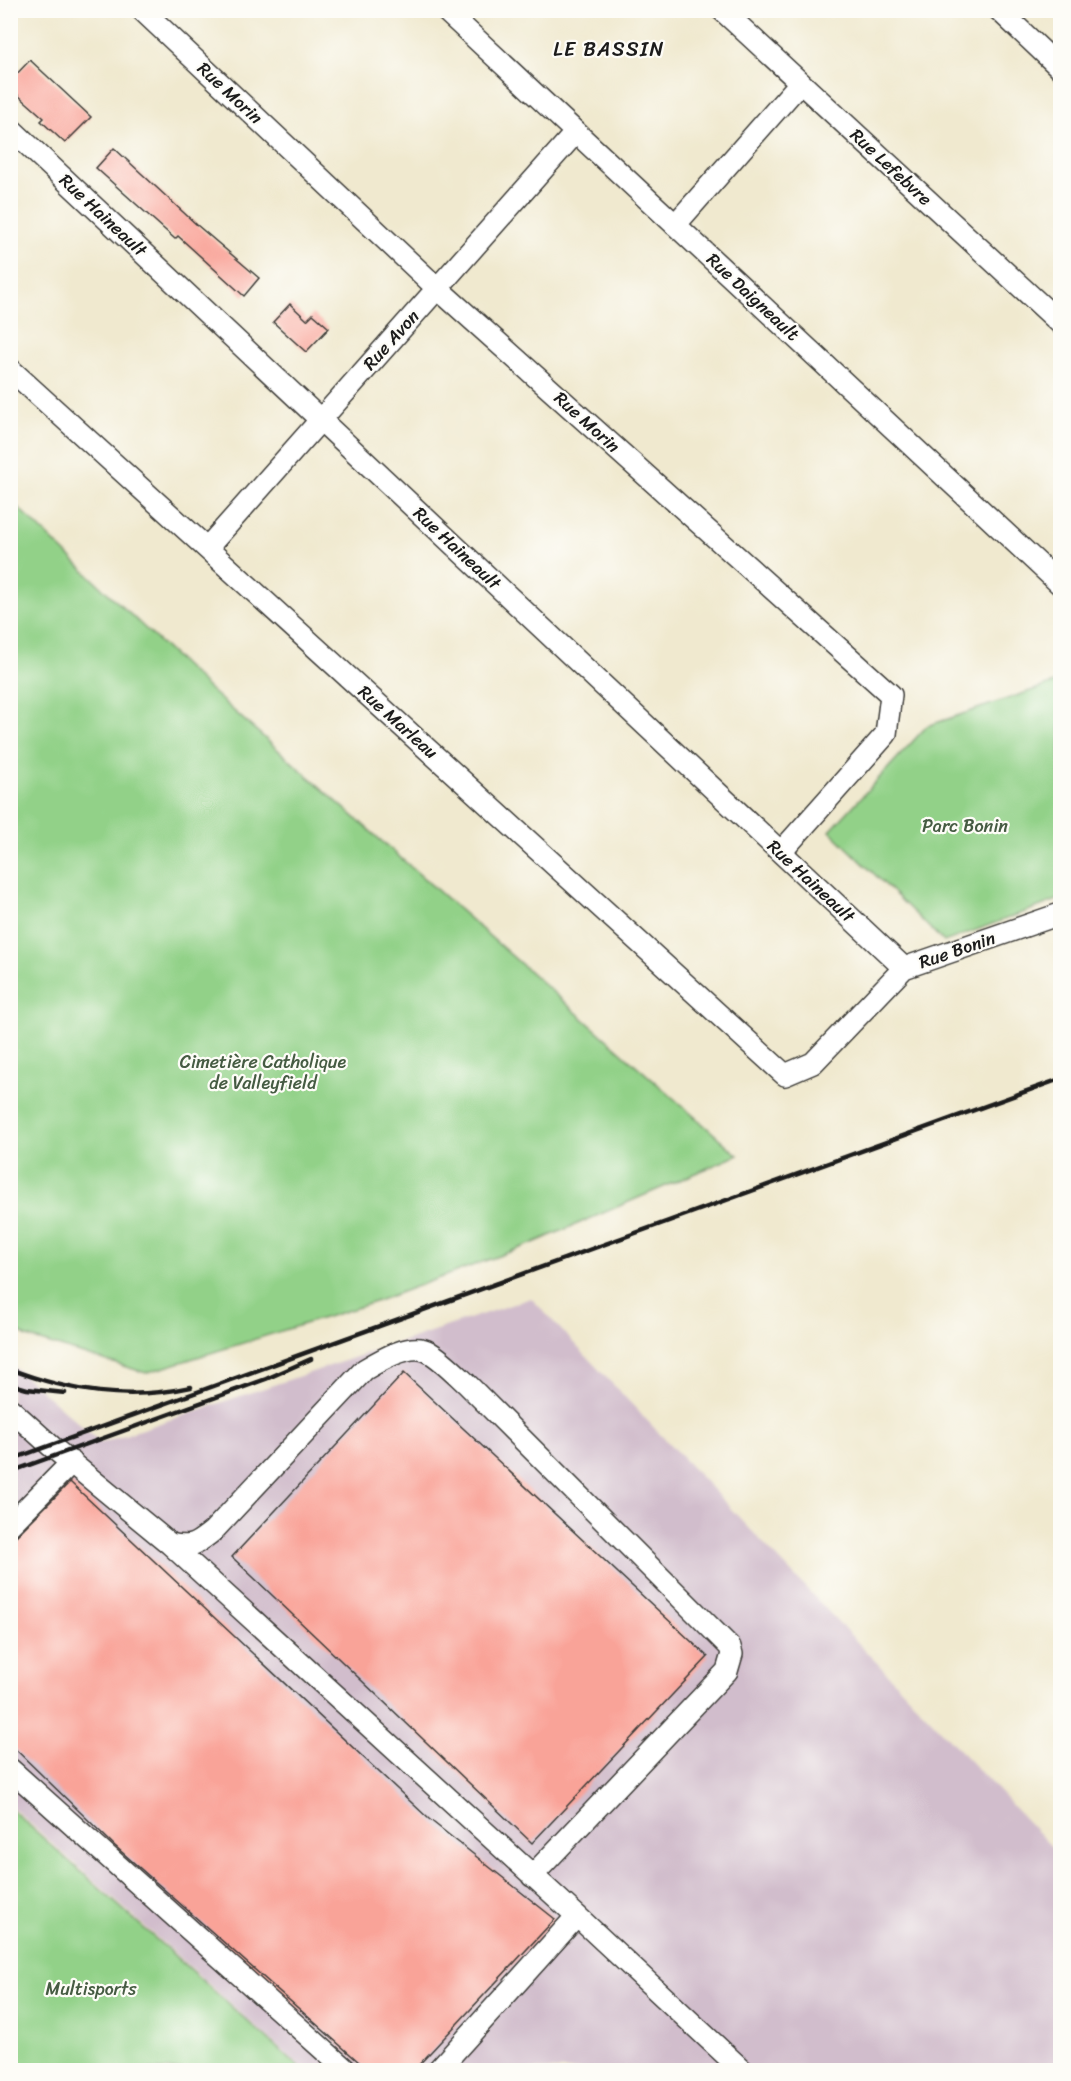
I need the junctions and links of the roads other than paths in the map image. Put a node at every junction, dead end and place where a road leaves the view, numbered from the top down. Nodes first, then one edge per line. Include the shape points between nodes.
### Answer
1 (142, 10) edge
2 (445, 10) edge
3 (722, 10) edge
4 (999, 10) edge
5 (1060, 68) edge
6 (800, 83) junction
7 (10, 128) edge
8 (576, 132) junction
9 (675, 225) junction
10 (437, 288) junction
11 (1060, 323) edge
12 (10, 369) edge
13 (321, 420) junction
14 (207, 548) junction
15 (1060, 584) edge
16 (781, 852) junction
17 (1060, 914) edge
18 (904, 968) junction
19 (785, 1075) joint
20 (10, 1409) edge
21 (72, 1462) junction
22 (10, 1526) edge
23 (170, 1544) junction
24 (10, 1768) edge
25 (532, 1876) junction
26 (577, 1916) junction
27 (346, 2070) edge
28 (438, 2070) edge
29 (742, 2070) edge

1 - 10 street, Rue Morin
2 - 8 street, Rue Daigneault
3 - 6 street, Rue Lefebvre
4 - 5 street
6 - 9 street
6 - 11 street, Rue Lefebvre
7 - 13 street, Rue Haineault
8 - 9 street, Rue Daigneault
8 - 10 street, Rue Avon
9 - 15 street, Rue Daigneault
10 - 13 street, Rue Avon
10 - 16 street, Rue Morin via 891,696 886,734
12 - 14 street, Rue Marleau
13 - 14 street, Rue Avon
13 - 16 street, Rue Haineault
14 - 19 street, Rue Marleau
16 - 18 street, Rue Haineault
17 - 18 street, Rue Bonin
18 - 19 street, Rue Bonin via 813,1063
20 - 21 street
21 - 22 street
21 - 23 street
23 - 25 street
23 - 25 street via 196,1544 213,1531 364,1370 389,1355 427,1350 468,1385 730,1647 732,1654 727,1671
24 - 27 street
25 - 26 street
26 - 28 street
26 - 29 street

